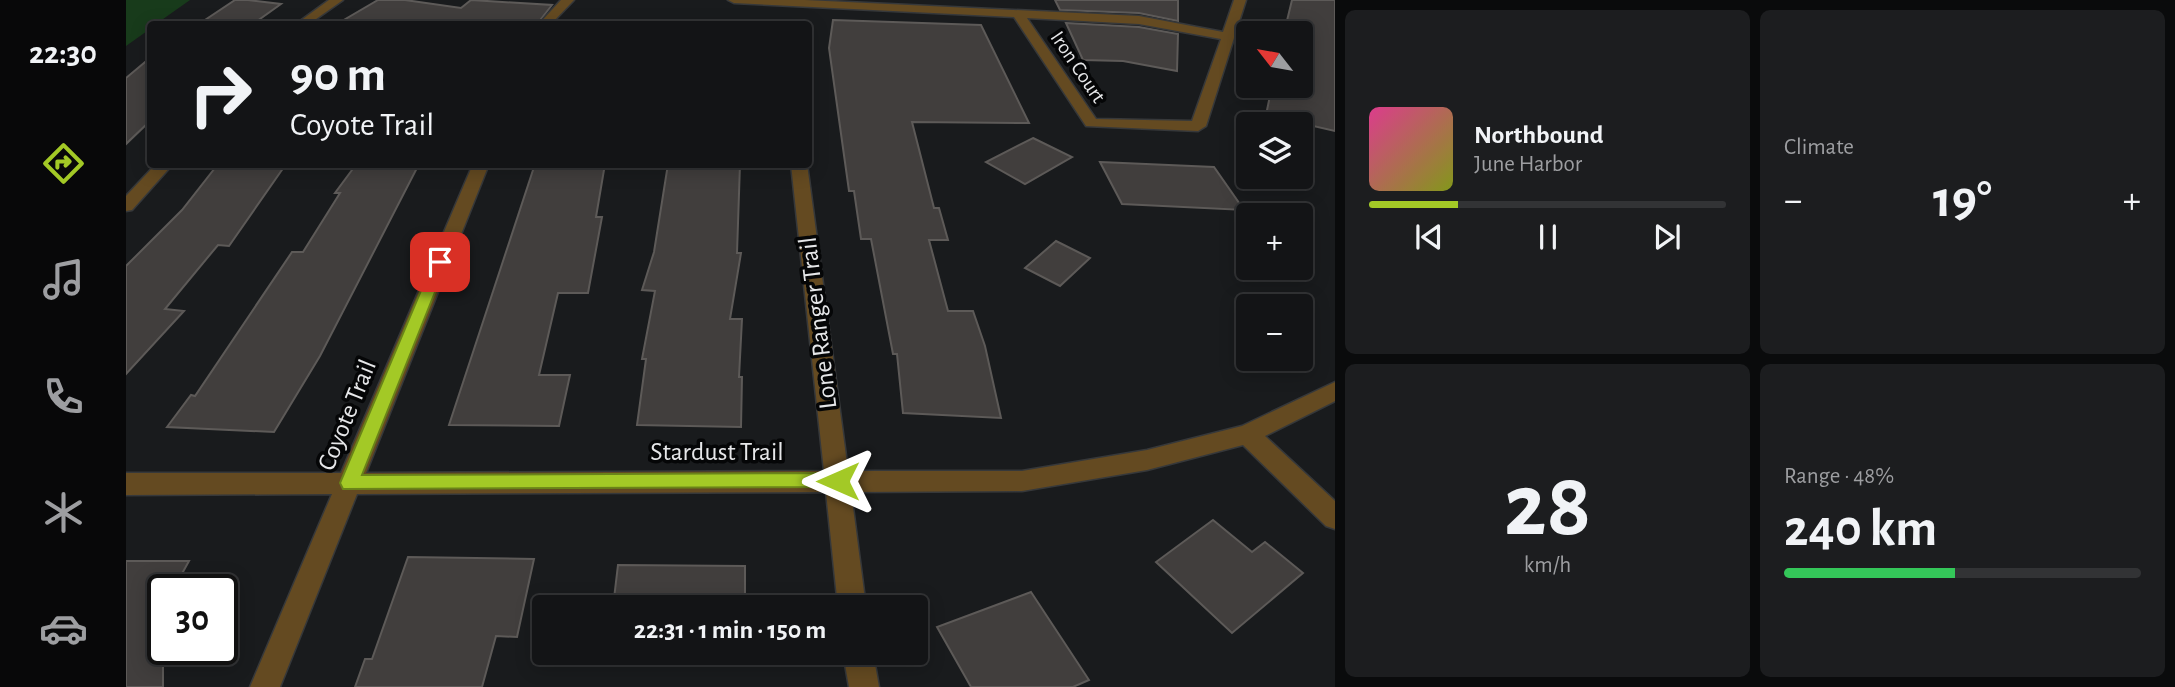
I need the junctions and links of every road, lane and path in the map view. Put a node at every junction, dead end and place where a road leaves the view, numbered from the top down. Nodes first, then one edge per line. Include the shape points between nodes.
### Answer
1 (337, 0) edge
2 (568, 0) edge
3 (734, 0) edge
4 (1240, 0) edge
5 (1018, 14) junction
6 (306, 21) edge
7 (548, 21) edge
8 (1227, 36) junction
9 (161, 168) edge
10 (479, 168) edge
11 (799, 168) edge
12 (126, 206) edge
13 (1335, 391) edge
14 (1247, 434) junction
15 (838, 481) junction
16 (350, 483) junction
17 (126, 484) edge
18 (1335, 518) edge
19 (851, 595) edge
20 (860, 665) edge
21 (265, 687) edge
22 (864, 687) edge

1 - 6 street
2 - 7 street
3 - 5 street via 786,8
4 - 8 street
5 - 8 street via 1139,20
5 - 8 street, Iron Court via 1091,123 1198,126
9 - 12 street
10 - 16 street, Coyote Trail
11 - 15 street, Lone Ranger Trail
13 - 14 street, Stardust Trail
14 - 15 street, Stardust Trail via 1147,460 1022,481
14 - 18 street
15 - 16 street, Stardust Trail
15 - 19 street, Lone Ranger Trail
16 - 17 street, Stardust Trail
16 - 21 street, Coyote Trail
20 - 22 street

